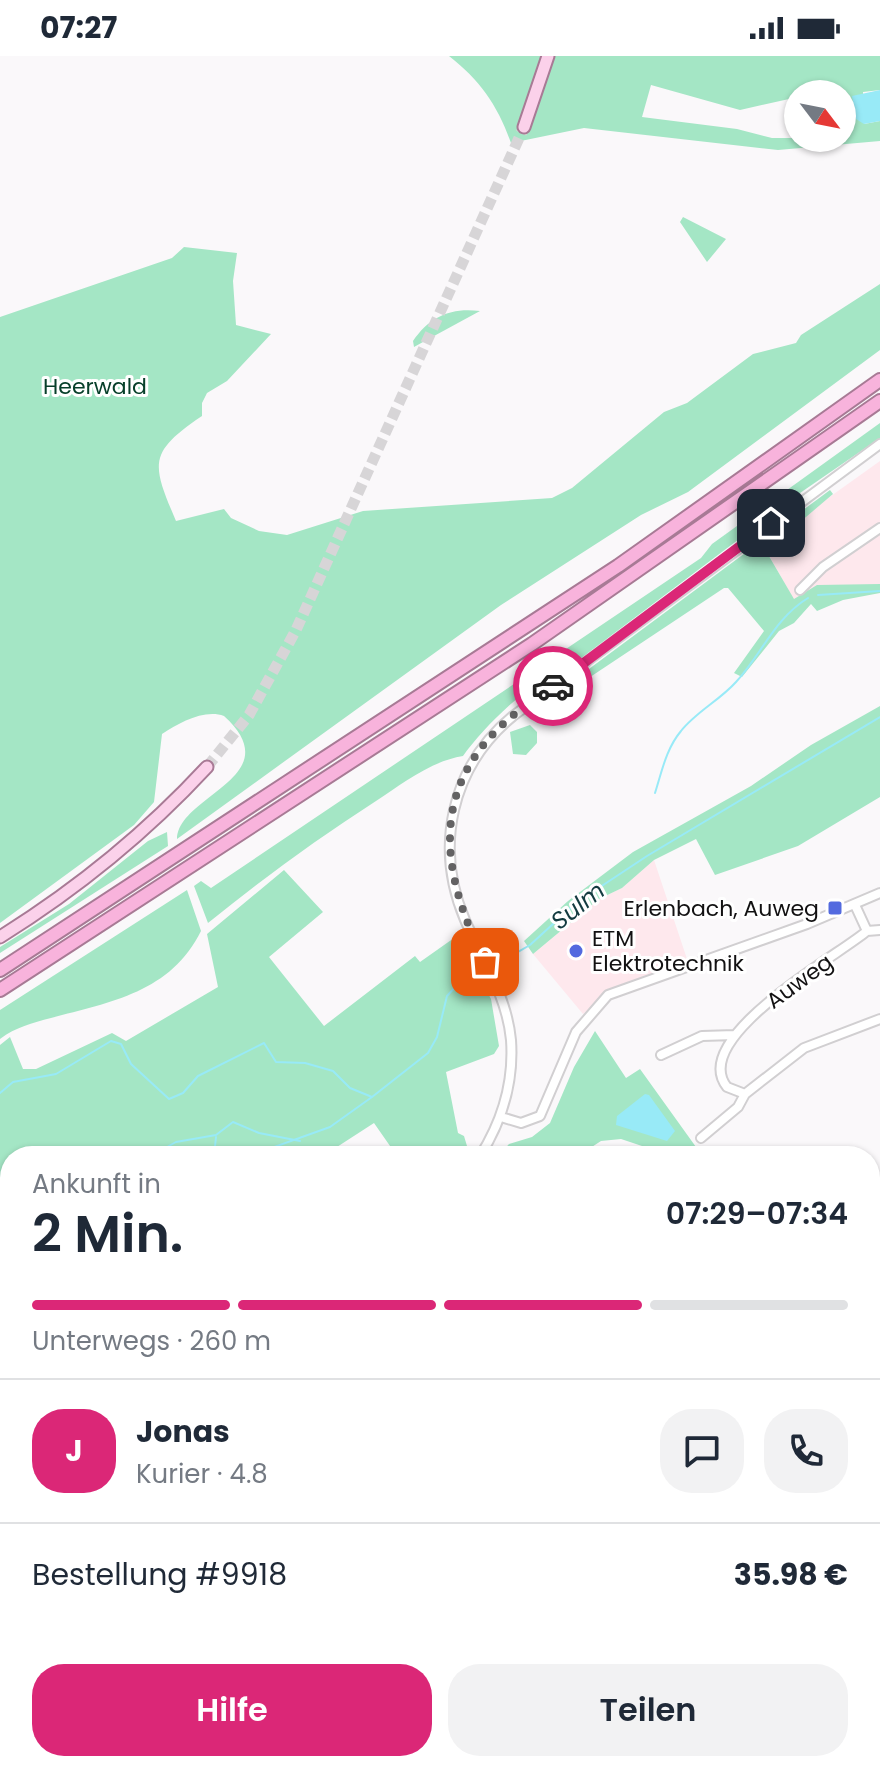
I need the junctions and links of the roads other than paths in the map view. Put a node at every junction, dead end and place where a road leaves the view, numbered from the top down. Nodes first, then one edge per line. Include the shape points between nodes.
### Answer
1 (542, 56) edge
2 (548, 56) edge
3 (880, 380) edge
4 (880, 401) edge
5 (880, 444) edge
6 (880, 528) edge
7 (800, 590) dead end
8 (207, 767) tunnel mouth
9 (880, 893) edge
10 (855, 905) junction
11 (880, 930) edge
12 (867, 931) junction
13 (0, 937) edge
14 (1, 969) edge
15 (0, 990) edge
16 (880, 1019) edge
17 (735, 1035) junction
18 (661, 1055) dead end
19 (745, 1094) junction
20 (501, 1117) junction
21 (701, 1138) dead end
22 (485, 1146) edge

1 - 2 main road via 525,124
3 - 14 highway via 618,566
4 - 15 highway via 596,601
5 - 20 street via 513,716 480,750 456,797 449,850 457,900 506,1012 511,1071
6 - 7 street via 823,567
8 - 13 main road via 115,856
9 - 10 street
10 - 12 street
10 - 20 street via 608,995 576,1032 540,1116 521,1123
11 - 12 street
12 - 17 street, Auweg via 763,1005
16 - 19 street via 804,1048
17 - 18 street via 702,1036
17 - 19 street, Auweg via 720,1062 720,1076 732,1091
19 - 21 street via 738,1107
20 - 22 street

